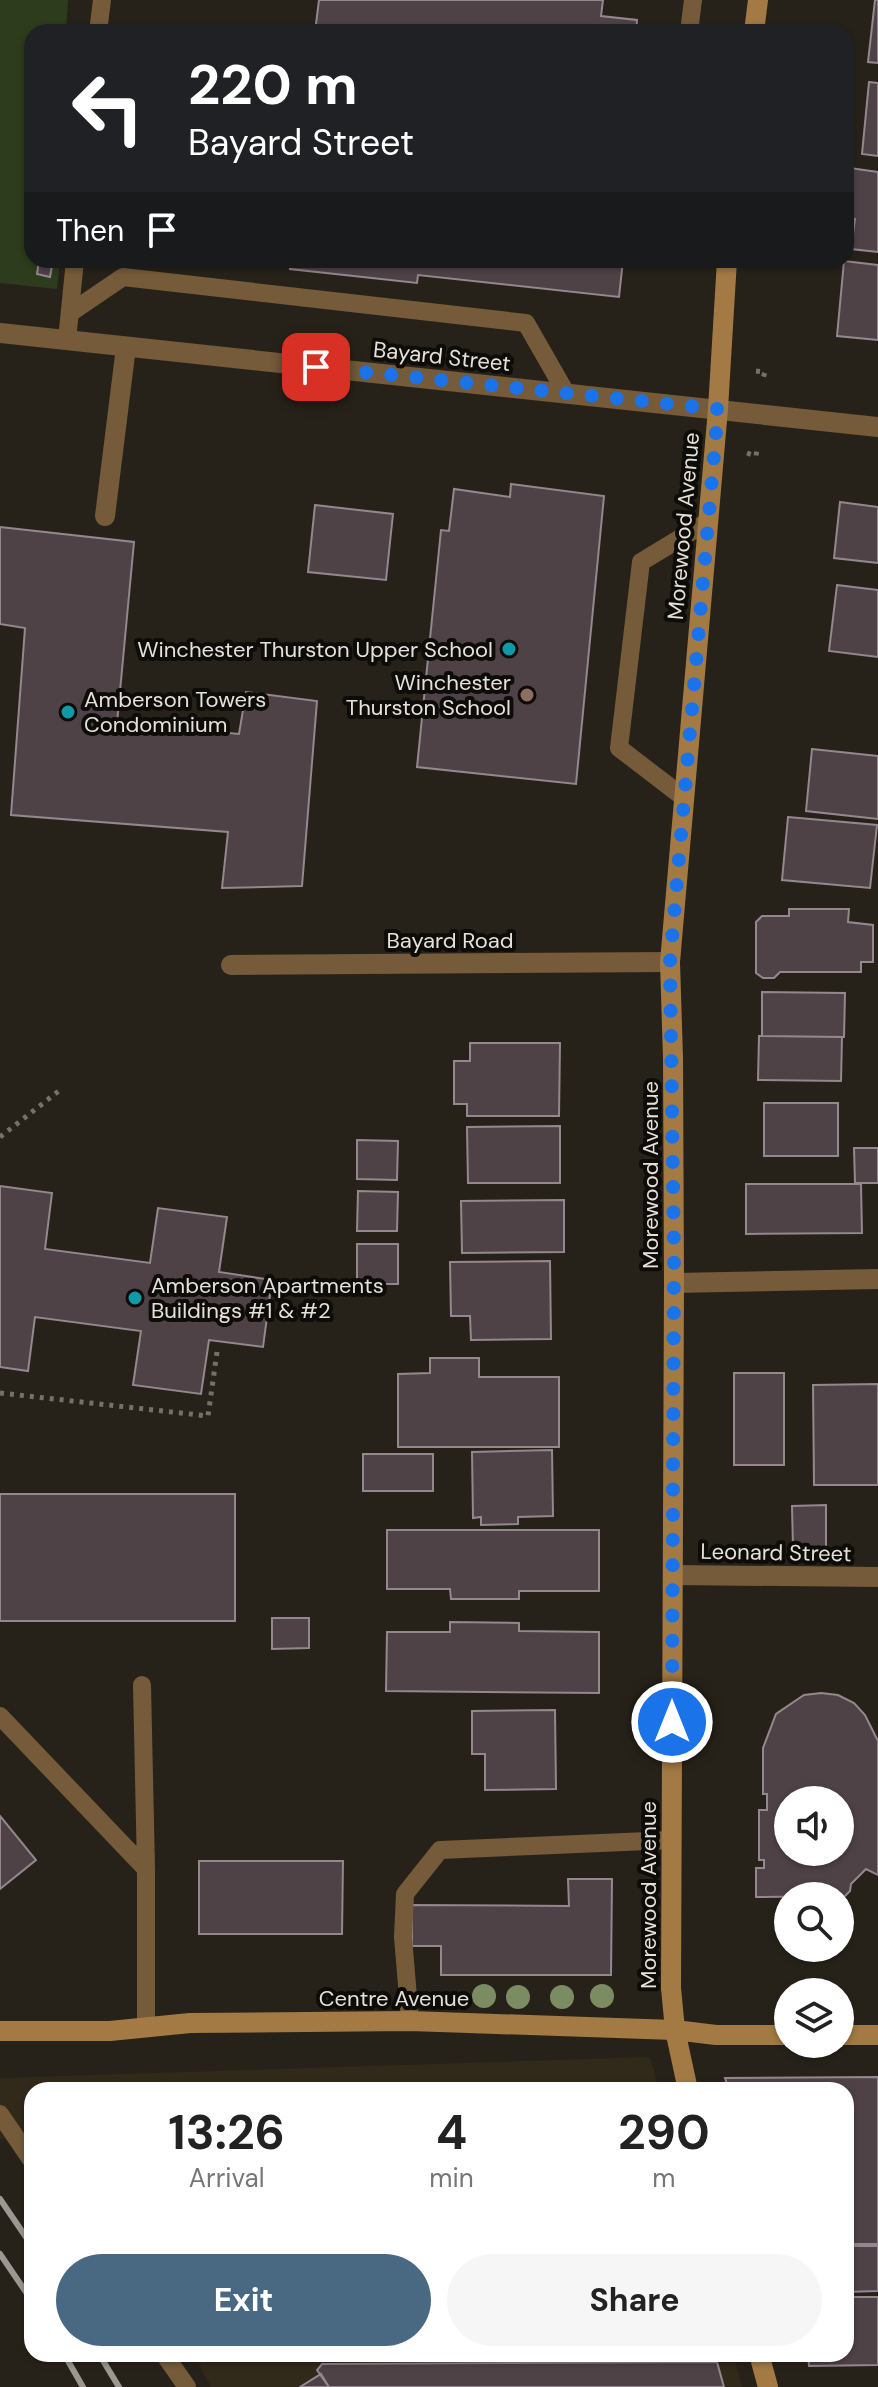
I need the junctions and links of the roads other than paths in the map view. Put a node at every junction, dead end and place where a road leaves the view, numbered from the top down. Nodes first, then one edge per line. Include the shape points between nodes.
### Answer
1 (102, 0) edge
2 (693, 0) edge
3 (758, 0) edge
4 (99, 24) edge
5 (690, 24) edge
6 (755, 24) edge
7 (74, 268) edge
8 (727, 268) edge
9 (70, 313) junction
10 (0, 333) edge
11 (67, 340) junction
12 (126, 347) junction
13 (566, 393) junction
14 (718, 409) junction
15 (878, 427) edge
16 (105, 516) dead end
17 (707, 522) junction
18 (683, 797) junction
19 (670, 962) junction
20 (231, 965) dead end
21 (878, 1279) edge
22 (674, 1283) junction
23 (673, 1575) junction
24 (878, 1577) edge
25 (142, 1685) dead end
26 (0, 1716) edge
27 (671, 1840) junction
28 (146, 1869) junction
29 (410, 2021) junction
30 (146, 2026) junction
31 (675, 2030) junction
32 (0, 2031) edge
33 (774, 2035) edge
34 (854, 2035) edge
35 (878, 2035) edge
36 (686, 2082) edge
37 (0, 2114) edge
38 (24, 2149) edge
39 (170, 2362) edge
40 (761, 2362) edge
41 (187, 2387) edge
42 (768, 2387) edge

1 - 4 lane
2 - 5 lane
3 - 6 main road
7 - 9 lane
8 - 14 main road, Morewood Avenue
9 - 11 lane
9 - 13 lane via 123,277 526,323
10 - 11 street, Bayard Street
11 - 12 street, Bayard Street
12 - 13 street, Bayard Street
12 - 16 street
13 - 14 street, Bayard Street
14 - 15 street, Bayard Street
14 - 17 main road, Morewood Avenue
17 - 18 main road, Morewood Avenue
17 - 18 lane via 641,562 619,748
18 - 19 main road, Morewood Avenue
19 - 20 street, Bayard Road
19 - 22 main road, Morewood Avenue
21 - 22 street
22 - 23 main road, Morewood Avenue
23 - 24 street, Leonard Street
23 - 27 main road, Morewood Avenue
25 - 28 lane
26 - 28 lane
27 - 29 lane via 440,1850 405,1894
27 - 31 main road, Morewood Avenue
28 - 30 lane
29 - 30 main road, Centre Avenue
29 - 31 main road, Centre Avenue
30 - 32 main road, Centre Avenue
31 - 33 main road, Centre Avenue
31 - 36 main road, Morewood Avenue
34 - 35 main road
37 - 38 lane
39 - 41 lane
40 - 42 main road

